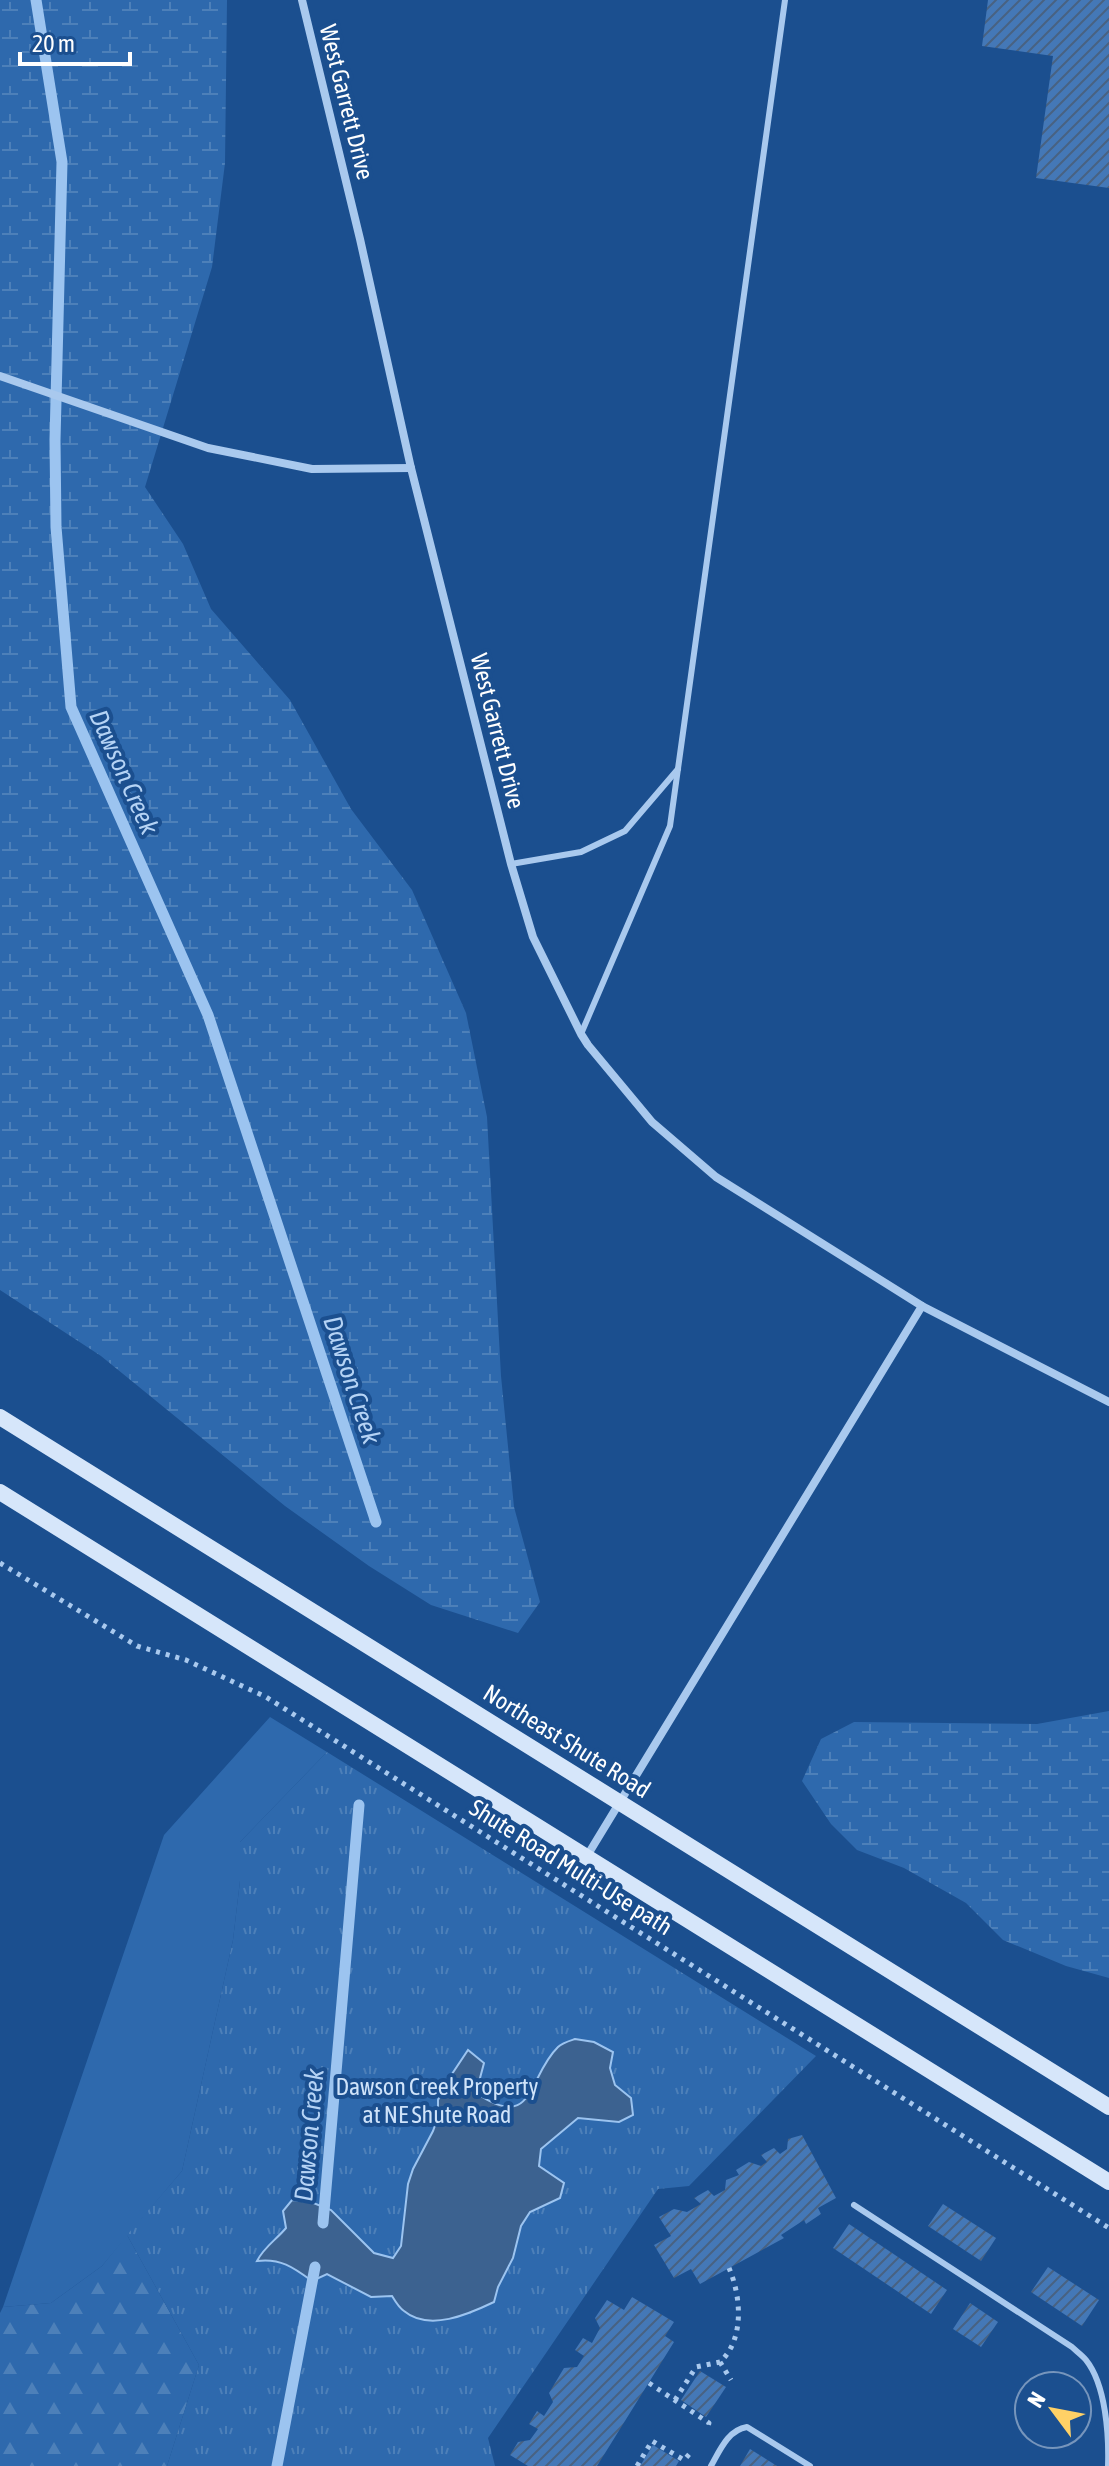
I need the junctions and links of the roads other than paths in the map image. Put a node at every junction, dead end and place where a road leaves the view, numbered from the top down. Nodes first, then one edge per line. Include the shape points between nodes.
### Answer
1 (302, 0) edge
2 (785, 0) edge
3 (0, 376) edge
4 (411, 468) junction
5 (678, 769) junction
6 (511, 864) junction
7 (581, 1034) junction
8 (922, 1306) junction
9 (1109, 1402) edge
10 (0, 1417) edge
11 (0, 1492) edge
12 (620, 1803) junction
13 (587, 1856) junction
14 (1109, 2107) edge
15 (1109, 2182) edge
16 (854, 2205) dead end
17 (711, 2466) edge
18 (810, 2466) edge
19 (1108, 2466) edge

1 - 4 street, West Garrett Drive
2 - 5 lane
3 - 4 street via 208,448 312,469
4 - 6 street, West Garrett Drive
5 - 6 lane via 625,831 581,852
5 - 7 lane via 670,826
6 - 7 street, West Garrett Drive via 533,937
7 - 8 street, West Garrett Drive via 652,1122 716,1177
8 - 9 street, West Garrett Drive
8 - 12 street
10 - 12 main road, Northeast Shute Road
11 - 13 main road
12 - 13 street
12 - 14 main road, Northeast Shute Road
13 - 15 main road
16 - 19 lane via 1086,2360 1101,2386
17 - 18 lane via 727,2439 747,2427

